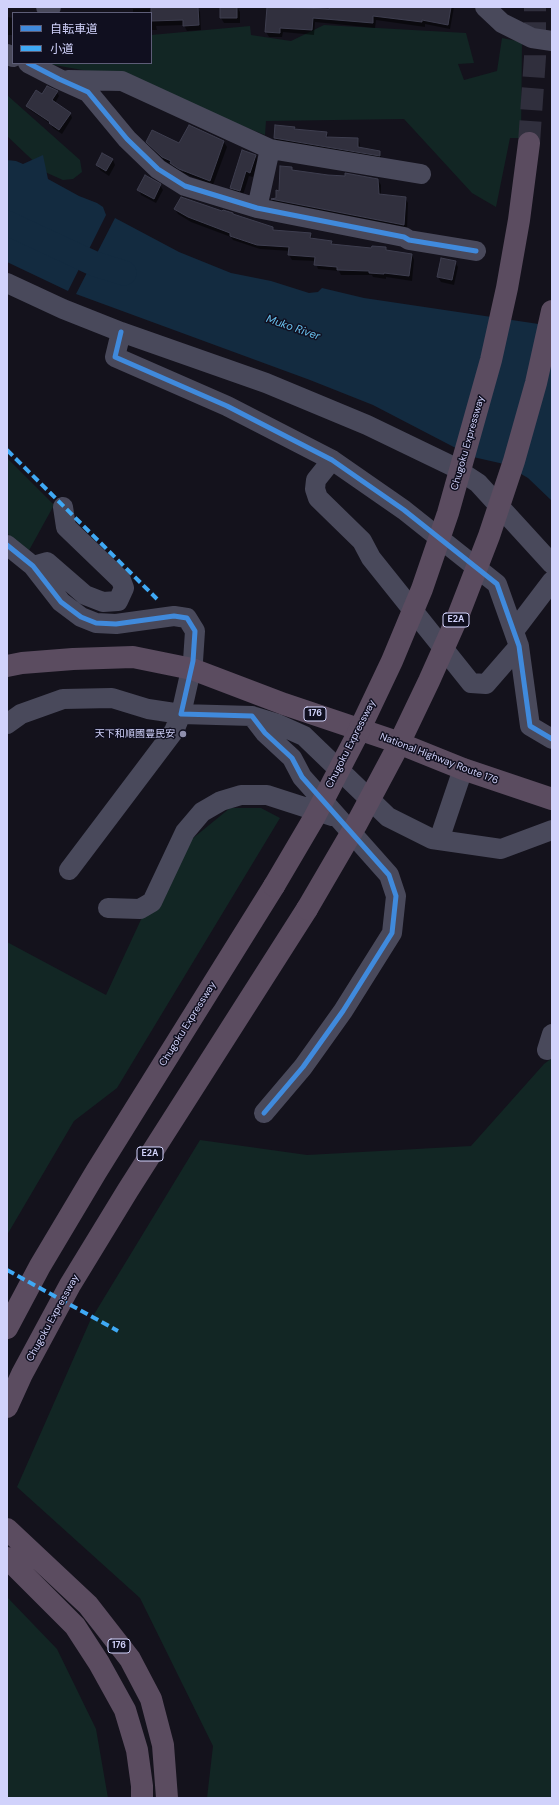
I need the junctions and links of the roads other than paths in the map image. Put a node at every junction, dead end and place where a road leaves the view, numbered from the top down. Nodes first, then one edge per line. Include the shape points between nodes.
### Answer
1 (46, 7) edge
2 (51, 7) edge
3 (485, 7) edge
4 (552, 41) edge
5 (30, 64) edge
6 (59, 79) junction
7 (529, 143) tunnel mouth
8 (270, 149) junction
9 (422, 174) dead end
10 (257, 208) junction
11 (476, 251) dead end
12 (7, 283) edge
13 (552, 311) edge
14 (121, 332) junction
15 (332, 460) junction
16 (63, 507) dead end
17 (7, 545) edge
18 (552, 564) edge
19 (34, 566) junction
20 (552, 581) edge
21 (516, 639) junction
22 (72, 659) junction
23 (7, 666) edge
24 (192, 669) junction
25 (7, 677) edge
26 (181, 714) junction
27 (252, 716) junction
28 (7, 724) edge
29 (552, 739) edge
30 (463, 769) junction
31 (552, 799) edge
32 (338, 818) junction
33 (552, 830) edge
34 (439, 840) junction
35 (69, 870) dead end
36 (108, 908) dead end
37 (264, 1114) dead end
38 (7, 1328) edge
39 (7, 1407) edge
40 (7, 1529) edge
41 (7, 1558) edge
42 (142, 1798) edge
43 (167, 1798) edge

1 - 2 street
3 - 4 street via 502,23 532,38
5 - 6 street
6 - 8 street via 122,81
6 - 10 street via 88,92 127,139 158,169 185,186
7 - 38 highway, Chugoku Expressway, bridge via 519,220 491,360 448,513 422,589 392,661 314,818 96,1172 40,1266
8 - 9 street
8 - 10 street
10 - 11 street via 409,240
12 - 14 street
13 - 39 highway, Chugoku Expressway / E2A, bridge via 536,383 489,536 458,616 396,750 307,908 70,1284
14 - 15 street via 115,357 228,406
14 - 18 street via 266,383 367,425 452,466 478,484
15 - 21 street via 404,510 497,584
15 - 21 street via 316,480 318,498 362,541 371,558 471,683 486,684
16 - 19 street via 66,526 121,580 124,588 118,601 103,602 85,595 47,562
17 - 19 street
19 - 24 street via 62,602 96,624 116,624 174,616 187,618 196,631
20 - 21 street
21 - 29 street via 530,726
22 - 23 highway, National Highway Route 176 / 176
22 - 24 highway, National Highway Route 176 / 176 via 133,657
22 - 25 highway, National Highway Route 176 / 176
24 - 26 street
24 - 30 highway, National Highway Route 176 / 176 via 284,704 391,740
26 - 27 street
26 - 28 street via 148,709 112,698 63,699 21,714
26 - 35 street via 174,731
27 - 32 street via 265,733 292,758 302,777
27 - 34 street via 304,736 388,817
30 - 31 highway, National Highway Route 176 / 176
30 - 34 street
32 - 36 street via 267,795 241,795 221,800 202,812 185,832 152,902 140,908
32 - 37 street via 390,875 396,896 392,933 343,1011 303,1067
33 - 34 street via 501,849
40 - 43 highway, 176 via 88,1605 130,1659 151,1700 163,1745
41 - 42 highway, 176 via 75,1626 99,1663 125,1710 137,1750

